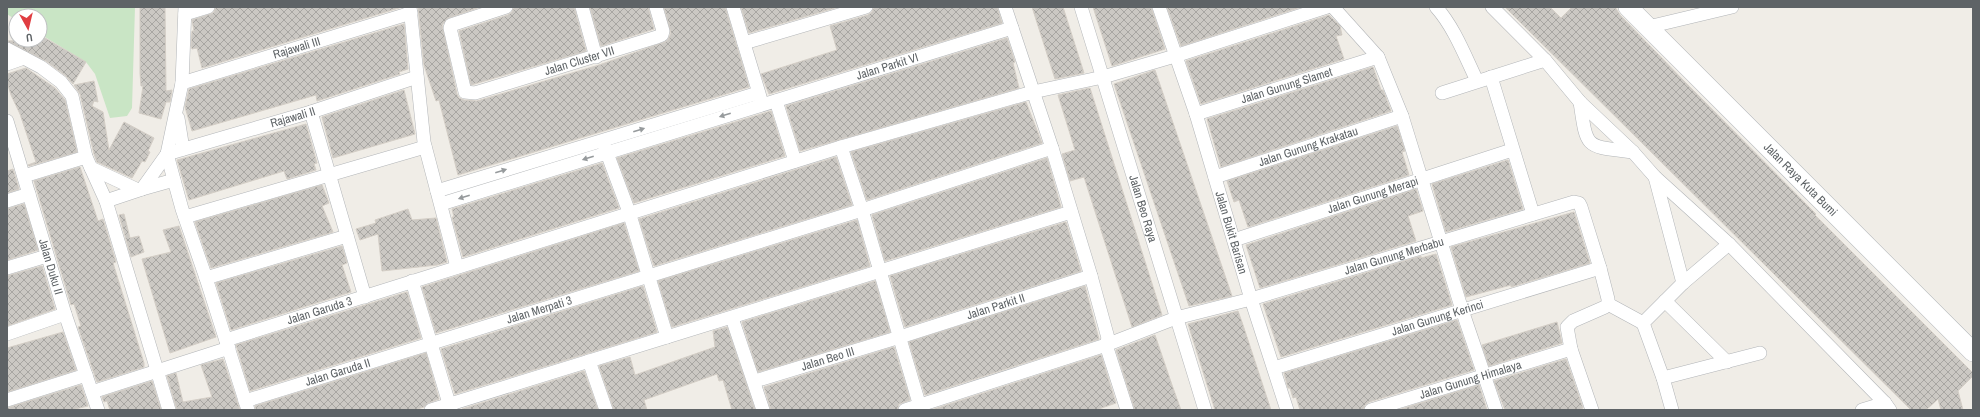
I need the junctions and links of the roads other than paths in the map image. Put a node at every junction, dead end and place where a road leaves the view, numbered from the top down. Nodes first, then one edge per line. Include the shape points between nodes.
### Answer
1 (208, 7) edge
2 (506, 7) edge
3 (582, 7) edge
4 (656, 7) edge
5 (733, 7) edge
6 (866, 7) edge
7 (1005, 7) edge
8 (1081, 7) edge
9 (1159, 7) edge
10 (1327, 7) edge
11 (1333, 7) edge
12 (1436, 7) edge
13 (1492, 7) edge
14 (1628, 7) edge
15 (1732, 7) edge
16 (410, 10) edge
17 (184, 11) edge
18 (1648, 27) junction
19 (1012, 28) junction
20 (744, 43) junction
21 (7, 49) edge
22 (1175, 56) junction
23 (596, 57) junction
24 (1378, 57) junction
25 (24, 58) junction
26 (1545, 60) junction
27 (7, 64) edge
28 (417, 77) junction
29 (1103, 77) junction
30 (1491, 77) junction
31 (1477, 81) junction
32 (182, 83) junction
33 (1033, 92) junction
34 (1442, 93) dead end
35 (760, 98) junction
36 (776, 101) junction
37 (1580, 102) junction
38 (177, 110) junction
39 (311, 112) junction
40 (1196, 114) junction
41 (1402, 116) junction
42 (8, 129) edge
43 (605, 146) junction
44 (425, 147) junction
45 (841, 147) junction
46 (1052, 148) junction
47 (183, 149) junction
48 (1512, 150) junction
49 (1633, 152) junction
50 (167, 154) junction
51 (794, 161) junction
52 (89, 163) junction
53 (330, 175) junction
54 (24, 176) junction
55 (1655, 176) junction
56 (1215, 177) junction
57 (174, 180) junction
58 (1422, 180) junction
59 (140, 189) junction
60 (437, 190) junction
61 (29, 194) junction
62 (7, 201) edge
63 (106, 201) junction
64 (441, 204) junction
65 (862, 210) junction
66 (629, 212) junction
67 (1071, 212) junction
68 (1535, 214) junction
69 (185, 217) junction
70 (347, 236) junction
71 (1234, 240) junction
72 (1440, 241) junction
73 (1729, 244) junction
74 (47, 256) junction
75 (457, 267) junction
76 (7, 268) edge
77 (1600, 268) junction
78 (879, 270) junction
79 (647, 275) junction
80 (1091, 276) junction
81 (206, 278) junction
82 (412, 281) junction
83 (1683, 283) junction
84 (365, 297) junction
85 (1251, 299) junction
86 (1665, 301) junction
87 (1608, 304) junction
88 (1462, 310) junction
89 (65, 314) junction
90 (732, 318) junction
91 (1176, 318) junction
92 (1643, 323) junction
93 (7, 334) edge
94 (668, 337) junction
95 (900, 337) junction
96 (227, 344) junction
97 (431, 344) junction
98 (1106, 345) junction
99 (1571, 349) junction
100 (1973, 352) edge
101 (1760, 353) dead end
102 (589, 361) junction
103 (1727, 362) junction
104 (1274, 368) junction
105 (158, 372) junction
106 (86, 375) junction
107 (1484, 376) junction
108 (1663, 378) junction
109 (755, 381) junction
110 (92, 392) junction
111 (7, 400) edge
112 (246, 405) edge
113 (1887, 406) edge
114 (450, 407) edge
115 (920, 408) edge
116 (98, 410) edge
117 (169, 410) edge
118 (431, 410) edge
119 (606, 410) edge
120 (763, 410) edge
121 (905, 410) edge
122 (1127, 410) edge
123 (1205, 410) edge
124 (1287, 410) edge
125 (1371, 410) edge
126 (1496, 410) edge
127 (1592, 410) edge
128 (1672, 410) edge
129 (1862, 410) edge

1 - 17 street
2 - 23 street, Jalan Cluster VII via 454,23 450,28 464,91 475,93
3 - 23 street
4 - 23 street, Jalan Cluster VII via 662,35
5 - 20 street
6 - 20 street
7 - 19 street
8 - 29 street, Jalan Beo Raya
9 - 22 street, Jalan Bukit Barisan
10 - 22 street, Jalan Garuda 3
11 - 24 street
12 - 31 street
13 - 26 street
14 - 18 street, Jalan Raya Kuta Bumi
15 - 18 street
16 - 28 street
16 - 32 street, Rajawali III
17 - 32 street
18 - 100 street, Jalan Raya Kuta Bumi
19 - 33 street
19 - 36 street, Jalan Parkit VI
20 - 35 street
21 - 25 street
22 - 29 street, Jalan Garuda 3
22 - 40 street, Jalan Bukit Barisan
24 - 40 street, Jalan Gunung Slamet
24 - 41 street
25 - 27 street
25 - 52 street via 61,82 72,96
26 - 30 street
26 - 37 street
28 - 39 street, Rajawali II
28 - 44 street
29 - 33 street, Jalan Garuda 3
29 - 91 street, Jalan Beo Raya
30 - 31 street
30 - 48 street
31 - 34 street
32 - 38 street
33 - 45 street, Jalan Garuda 3
33 - 46 street
35 - 36 street, Jalan Parkit VI
35 - 43 street, Jalan Parkit VI
36 - 51 street
37 - 49 street
37 - 49 street via 1585,134 1589,142 1596,147
38 - 47 street
38 - 50 street
39 - 47 street, Rajawali II
39 - 53 street
40 - 56 street, Jalan Bukit Barisan
41 - 56 street, Jalan Gunung Krakatau
41 - 58 street
42 - 54 street, Jalan Duku II
60 -> 43 street
43 -> 64 street
43 - 66 street
44 - 53 street
44 - 60 street
45 - 51 street, Jalan Garuda 3
45 - 65 street
46 - 65 street, Jalan Merpati 3
46 - 67 street
47 - 50 street, Rajawali II
48 - 58 street, Jalan Gunung Merapi
48 - 68 street
49 - 55 street
50 - 57 street
50 - 59 street
51 - 66 street, Jalan Garuda 3
52 - 54 street
52 - 59 street
52 - 63 street
53 - 69 street
53 - 70 street
54 - 61 street, Jalan Duku II
55 - 73 street
55 - 83 street
56 - 71 street, Jalan Bukit Barisan
57 - 59 street
57 - 69 street
58 - 71 street, Jalan Gunung Merapi
58 - 72 street
59 - 63 street
60 - 64 street
61 - 62 street
61 - 74 street, Jalan Duku II
63 - 105 street
64 - 75 street
65 - 78 street
65 - 79 street, Jalan Merpati 3
66 - 75 street, Jalan Garuda 3
66 - 79 street
67 - 78 street
67 - 80 street
68 - 72 street, Jalan Gunung Merbabu
68 - 77 street, Jalan Gunung Merbabu via 1578,203
69 - 81 street
70 - 81 street
70 - 84 street
71 - 85 street, Jalan Bukit Barisan
72 - 85 street, Jalan Gunung Merbabu
72 - 88 street
73 - 83 street
73 - 113 street
74 - 76 street
74 - 89 street, Jalan Duku II
75 - 82 street, Jalan Garuda 3
77 - 87 street
77 - 88 street, Jalan Gunung Kerinci
78 - 90 street
78 - 95 street
79 - 94 street
79 - 97 street, Jalan Merpati 3
80 - 95 street, Jalan Parkit II
80 - 98 street via 1108,338
81 - 96 street
82 - 84 street, Jalan Garuda 3
82 - 97 street
83 - 86 street
84 - 96 street, Jalan Garuda 3
85 - 91 street, Jalan Gunung Merbabu
85 - 104 street, Jalan Bukit Barisan
86 - 92 street
86 - 103 street
87 - 92 street
87 - 99 street via 1569,324 1567,329
88 - 104 street, Jalan Gunung Kerinci
88 - 107 street
89 - 93 street
89 - 106 street, Jalan Duku II
90 - 94 street
90 - 109 street
91 - 98 street, Jalan Gunung Merbabu
91 - 123 street, Jalan Beo Raya
92 - 108 street
94 - 102 street
95 - 109 street, Jalan Beo III
95 - 115 street
96 - 105 street, Jalan Garuda 3
96 - 112 street
97 - 112 street, Jalan Garuda II
97 - 114 street
98 - 115 street, Jalan Gunung Merbabu
98 - 122 street
99 - 107 street, Jalan Gunung Himalaya
99 - 127 street
101 - 103 street
102 - 114 street
102 - 119 street
103 - 108 street
104 - 124 street, Jalan Bukit Barisan
105 - 110 street, Jalan Garuda 3
105 - 117 street
106 - 110 street, Jalan Duku II
106 - 111 street
107 - 125 street, Jalan Gunung Himalaya
107 - 126 street
108 - 128 street
109 - 120 street
110 - 116 street, Jalan Duku II
113 - 129 street
114 - 118 street
115 - 121 street, Jalan Gunung Merbabu

